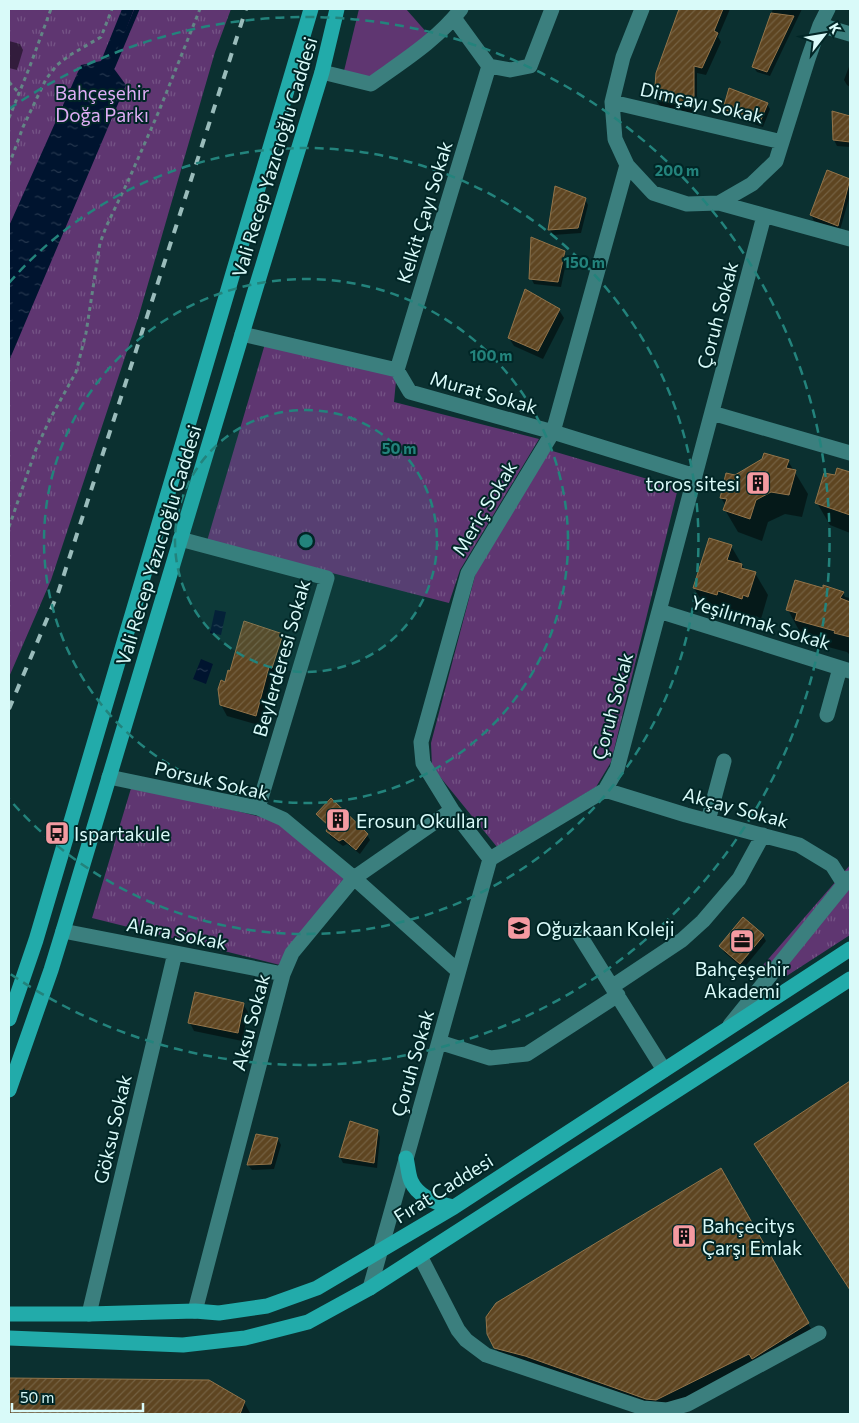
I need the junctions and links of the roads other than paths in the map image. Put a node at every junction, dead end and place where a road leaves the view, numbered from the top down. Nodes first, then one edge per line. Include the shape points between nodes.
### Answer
1 (311, 9) edge
2 (337, 9) edge
3 (552, 9) edge
4 (642, 9) edge
5 (828, 9) edge
6 (457, 14) edge
7 (820, 26) junction
8 (850, 34) edge
9 (489, 66) junction
10 (322, 72) junction
11 (612, 102) junction
12 (782, 142) junction
13 (628, 165) junction
14 (720, 203) junction
15 (764, 216) junction
16 (850, 239) edge
17 (242, 334) junction
18 (397, 370) junction
19 (712, 413) junction
20 (553, 432) junction
21 (850, 453) edge
22 (695, 476) junction
23 (180, 539) junction
24 (659, 611) junction
25 (845, 670) edge
26 (827, 715) dead end
27 (724, 761) dead end
28 (109, 777) junction
29 (605, 790) junction
30 (258, 808) junction
31 (452, 810) junction
32 (708, 820) junction
33 (763, 835) junction
34 (490, 859) junction
35 (354, 878) junction
36 (847, 881) edge
37 (63, 931) junction
38 (577, 931) dead end
39 (850, 949) edge
40 (175, 953) junction
41 (458, 971) junction
42 (283, 974) junction
43 (850, 979) edge
44 (615, 990) junction
45 (9, 1018) edge
46 (727, 1028) junction
47 (439, 1042) junction
48 (664, 1070) junction
49 (9, 1090) edge
50 (406, 1158) junction
51 (454, 1207) junction
52 (380, 1250) junction
53 (420, 1256) junction
54 (370, 1288) junction
55 (195, 1311) junction
56 (9, 1314) edge
57 (89, 1314) junction
58 (819, 1333) dead end
59 (9, 1338) edge

1 - 45 main road, Vali Recep Yazıcıoğlu Caddesi via 36,940
2 - 10 main road, Vali Recep Yazıcıoğlu Caddesi
3 - 9 street via 530,66 510,70
4 - 11 street via 623,57
5 - 7 street
6 - 9 street
6 - 10 street via 424,47 371,84
7 - 8 street
7 - 12 street
9 - 18 street, Kelkit Çayı Sokak
10 - 17 main road, Vali Recep Yazıcıoğlu Caddesi
11 - 12 street, Dimçayı Sokak
11 - 13 street via 615,139
12 - 14 street via 776,161 752,184
13 - 14 street via 653,193 686,204
13 - 20 street, Meriç Sokak
14 - 15 street
15 - 16 street
15 - 19 street, Çoruh Sokak
17 - 18 street
17 - 23 main road, Vali Recep Yazıcıoğlu Caddesi
18 - 20 street, Murat Sokak via 410,392
19 - 21 street
19 - 22 street, Çoruh Sokak
20 - 22 street, Murat Sokak
20 - 31 street, Meriç Sokak via 468,573 421,742 423,763
22 - 24 street, Çoruh Sokak
23 - 28 main road, Vali Recep Yazıcıoğlu Caddesi
23 - 30 street, Beylerderesi Sokak via 327,578
24 - 25 street, Yeşilırmak Sokak
24 - 29 street, Çoruh Sokak via 617,769
25 - 26 street
27 - 32 street
28 - 30 street, Porsuk Sokak
28 - 37 main road, Vali Recep Yazıcıoğlu Caddesi
29 - 32 street, Akçay Sokak
29 - 34 street, Çoruh Sokak
30 - 35 street, Porsuk Sokak via 283,819
31 - 34 street, Meriç Sokak
31 - 35 street, Aksu Sokak
32 - 33 street, Akçay Sokak
33 - 36 street, Akçay Sokak via 799,845 832,865
33 - 44 street via 739,879 703,921
34 - 41 street, Çoruh Sokak
35 - 41 street, Porsuk Sokak
35 - 42 street, Aksu Sokak via 292,954
36 - 46 street
37 - 40 street, Alara Sokak
37 - 49 main road, Vali Recep Yazıcıoğlu Caddesi
38 - 44 street
39 - 46 main road, Fırat Caddesi
40 - 42 street, Alara Sokak
40 - 57 street, Göksu Sokak
41 - 47 street, Çoruh Sokak
42 - 55 street, Aksu Sokak
43 - 53 main road
44 - 47 street via 527,1054 490,1058
44 - 48 street
46 - 48 main road, Fırat Caddesi
47 - 50 street, Çoruh Sokak
48 - 51 main road, Fırat Caddesi
50 - 51 main road via 412,1182 421,1193 431,1200
50 - 52 street, Çoruh Sokak
51 - 52 main road, Fırat Caddesi
52 - 54 street, Çoruh Sokak
52 - 55 main road, Fırat Caddesi via 317,1288 267,1306 219,1313
53 - 54 main road
53 - 58 street via 458,1330 486,1355 643,1408 667,1410 688,1404
54 - 59 main road via 308,1322 245,1338 183,1345
55 - 57 main road, Fırat Caddesi
56 - 57 main road, Fırat Caddesi

